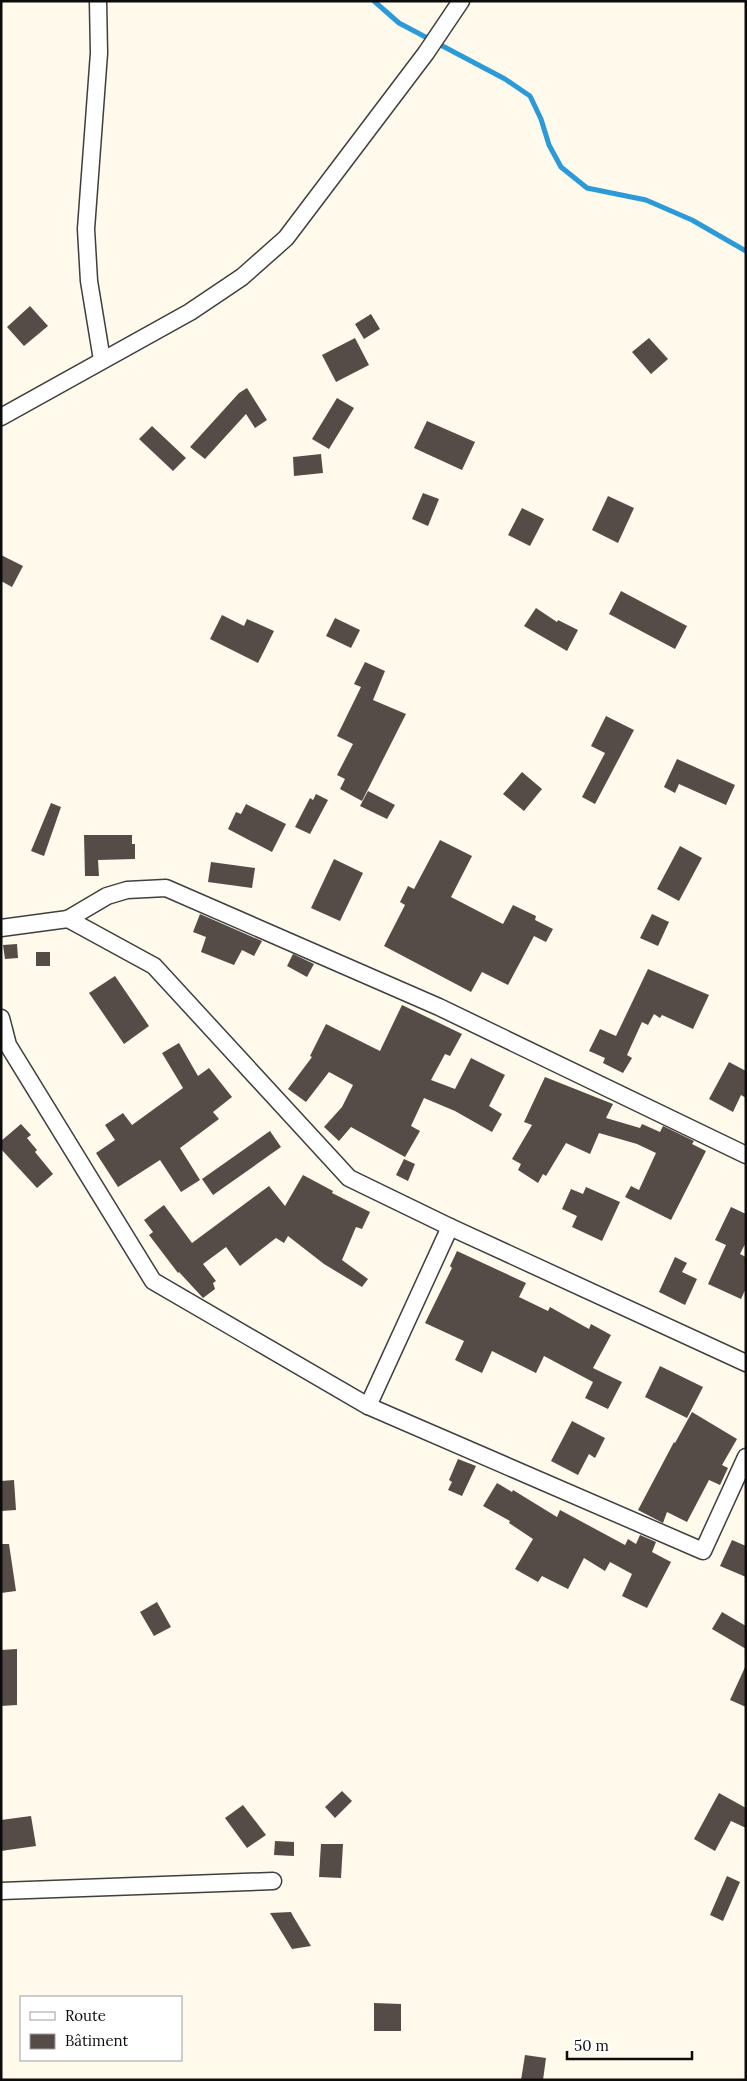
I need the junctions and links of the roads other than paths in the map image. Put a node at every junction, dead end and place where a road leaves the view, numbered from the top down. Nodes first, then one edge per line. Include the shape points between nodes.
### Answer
1 (98, 1) edge
2 (461, 1) edge
3 (102, 360) junction
4 (1, 417) edge
5 (68, 919) junction
6 (1, 928) edge
7 (1, 1018) edge
8 (746, 1155) edge
9 (450, 1227) junction
10 (746, 1363) edge
11 (368, 1406) junction
12 (746, 1457) edge
13 (273, 1881) dead end
14 (1, 1891) edge

1 - 3 street via 99,53 86,229 89,281
2 - 3 street via 286,238 242,277 190,312
3 - 4 street
5 - 6 street
5 - 8 street via 108,896 127,890 166,888 440,1007
5 - 9 street via 154,966 349,1178
7 - 11 street via 8,1045 153,1281
9 - 10 street
9 - 11 street
11 - 12 street via 703,1551
13 - 14 street

